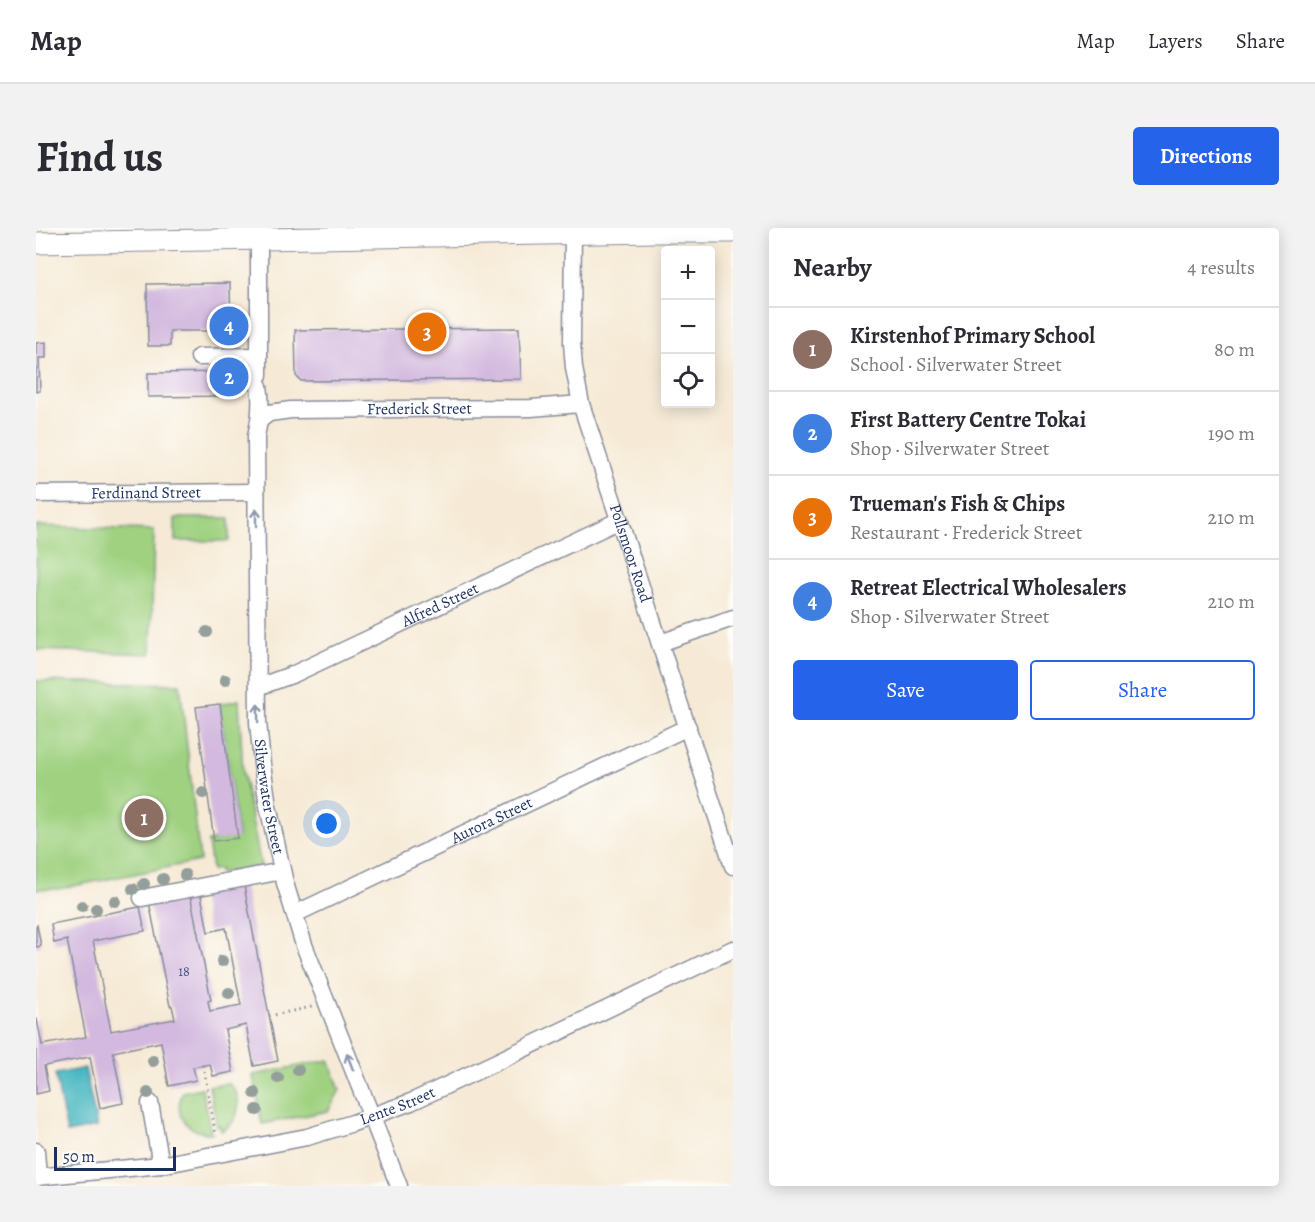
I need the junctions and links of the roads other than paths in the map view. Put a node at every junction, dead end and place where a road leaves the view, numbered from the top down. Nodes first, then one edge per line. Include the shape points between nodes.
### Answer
1 (698, 230) edge
2 (573, 231) edge
3 (733, 232) edge
4 (246, 236) edge
5 (36, 243) edge
6 (259, 356) junction
7 (199, 357) dead end
8 (581, 404) junction
9 (260, 420) junction
10 (256, 492) junction
11 (36, 494) edge
12 (620, 520) junction
13 (733, 618) edge
14 (660, 643) junction
15 (258, 687) junction
16 (688, 727) junction
17 (733, 866) edge
18 (282, 871) junction
19 (142, 898) dead end
20 (295, 914) junction
21 (733, 949) edge
22 (150, 1103) dead end
23 (371, 1117) junction
24 (36, 1151) edge
25 (160, 1165) junction
26 (37, 1177) edge
27 (399, 1186) edge

1 - 2 main road
1 - 3 main road
2 - 4 main road
2 - 8 street, Pollsmoor Road via 572,343
4 - 5 main road
4 - 6 street, Silverwater Street
6 - 7 street
6 - 9 street, Silverwater Street
8 - 9 street, Frederick Street via 291,410 269,413
8 - 12 street, Pollsmoor Road
9 - 10 street, Silverwater Street via 256,436
10 - 11 street, Ferdinand Street
15 -> 10 street, Silverwater Street
12 - 14 street, Pollsmoor Road
12 - 15 street, Alfred Street via 294,674
13 - 14 street
14 - 16 street, Pollsmoor Road
18 -> 15 street, Silverwater Street via 262,764
16 - 17 street, Pollsmoor Road
16 - 20 street, Aurora Street
18 - 19 street
18 - 20 street, Silverwater Street
23 -> 20 street, Silverwater Street
21 - 23 street, Lente Street via 411,1102
22 - 25 street
23 - 25 street, Lente Street via 307,1137
23 - 27 street, Silverwater Street
24 - 26 street
25 - 26 street, Lente Street

